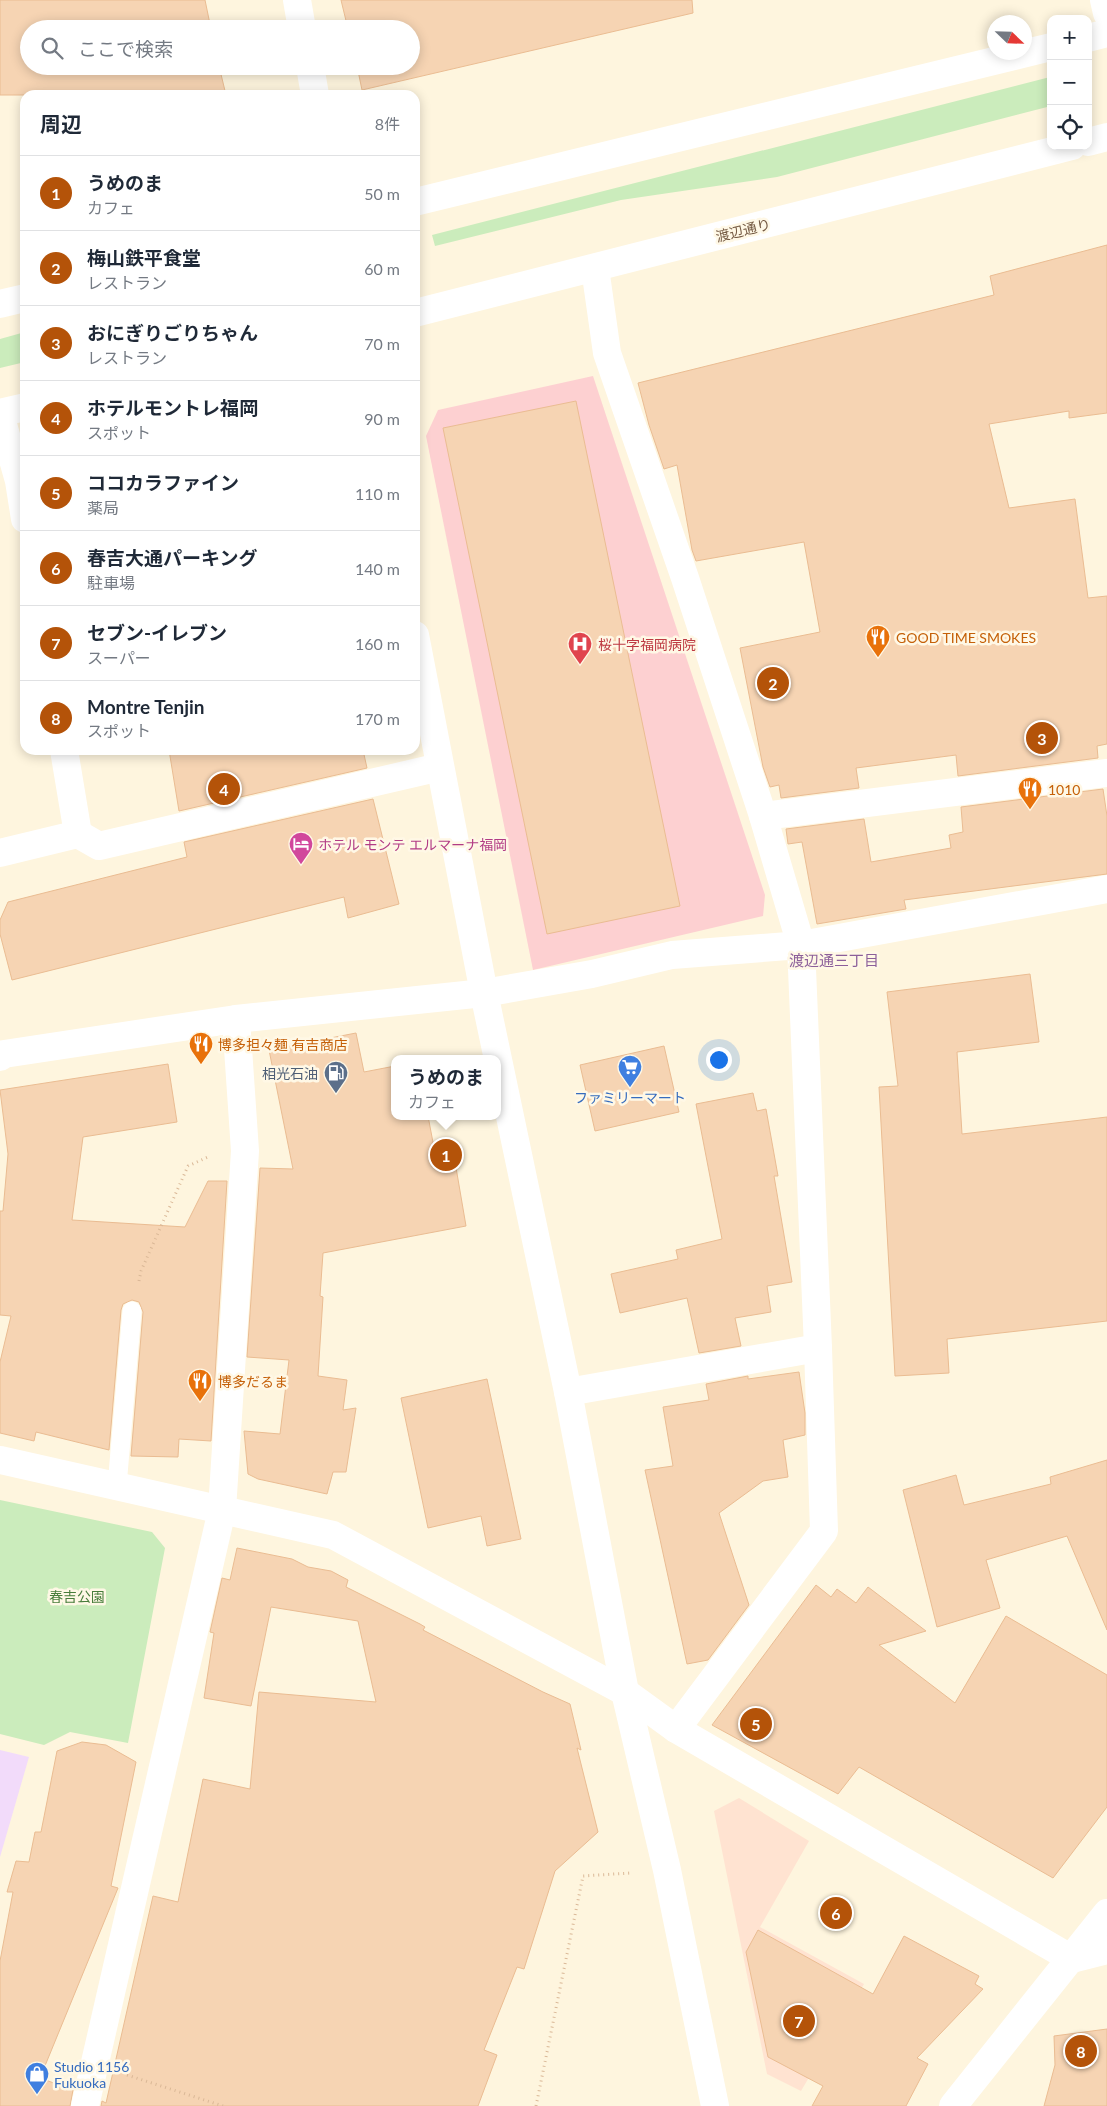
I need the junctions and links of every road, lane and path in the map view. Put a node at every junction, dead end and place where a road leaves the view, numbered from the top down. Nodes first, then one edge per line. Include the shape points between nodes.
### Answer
1 (297, 0) edge
2 (1104, 0) edge
3 (1107, 13) edge
4 (300, 20) edge
5 (1107, 34) edge
6 (1092, 37) edge
7 (1047, 48) edge
8 (312, 75) edge
9 (314, 90) edge
10 (1107, 137) edge
11 (1092, 141) edge
12 (1056, 150) edge
13 (420, 201) edge
14 (594, 268) junction
15 (20, 299) edge
16 (0, 304) edge
17 (420, 312) edge
18 (20, 409) edge
19 (0, 414) edge
20 (20, 487) edge
21 (420, 661) edge
22 (65, 755) edge
23 (440, 767) junction
24 (1107, 773) edge
25 (763, 816) junction
26 (78, 834) junction
27 (0, 853) edge
28 (1107, 889) edge
29 (801, 944) junction
30 (484, 993) junction
31 (236, 1019) junction
32 (1, 1053) edge
33 (497, 1055) edge
34 (501, 1074) edge
35 (245, 1151) junction
36 (132, 1311) joint
37 (818, 1348) junction
38 (568, 1392) junction
39 (0, 1460) edge
40 (117, 1486) junction
41 (222, 1510) junction
42 (625, 1692) junction
43 (676, 1730) junction
44 (667, 1870) junction
45 (1107, 1913) edge
46 (1107, 1950) edge
47 (1072, 1959) junction
48 (94, 2064) junction
49 (85, 2106) edge
50 (223, 2106) edge
51 (536, 2106) edge
52 (715, 2106) edge
53 (953, 2106) edge

1 - 4 street
2 - 3 street
5 - 6 street
7 - 13 street
8 - 9 street
10 - 11 street
12 - 14 street, 渡辺通り
14 - 17 street, 渡辺通り
14 - 25 street via 607,352
15 - 16 street
18 - 19 street
19 - 20 street
21 - 23 street
22 - 26 street
23 - 26 street via 99,846
23 - 30 street
24 - 25 street
25 - 29 street
26 - 27 street
28 - 29 street
29 - 30 street via 672,955 592,974
29 - 37 street
30 - 31 street
30 - 33 street
31 - 32 street
31 - 35 street
34 - 38 street
35 - 36 path via 209,1157 188,1166 141,1270
35 - 41 street
36 - 40 lane
37 - 38 street
37 - 43 street via 824,1531
38 - 42 street
39 - 40 street
40 - 41 street
41 - 42 street via 333,1535
41 - 48 street
42 - 43 street
42 - 44 street
43 - 47 street
44 - 51 path via 583,1876
44 - 52 street
45 - 47 street
46 - 47 street
47 - 53 street
48 - 49 street
48 - 50 path

